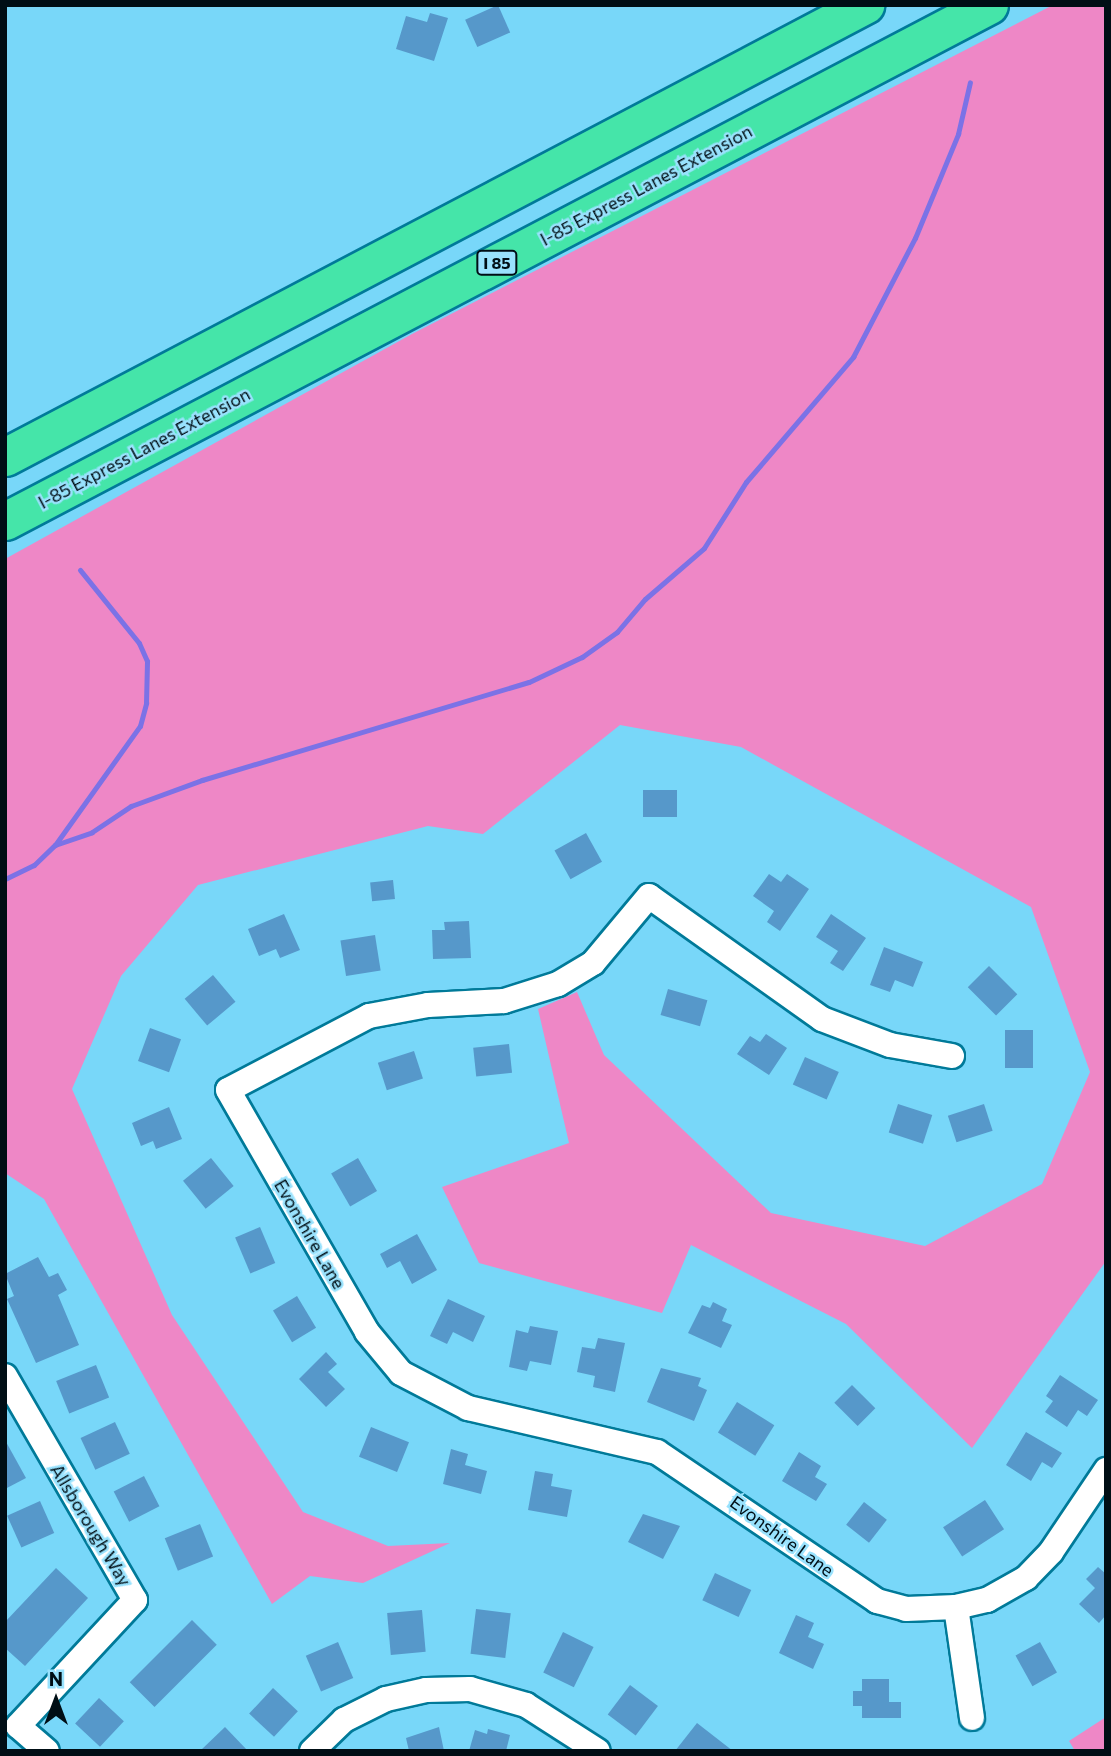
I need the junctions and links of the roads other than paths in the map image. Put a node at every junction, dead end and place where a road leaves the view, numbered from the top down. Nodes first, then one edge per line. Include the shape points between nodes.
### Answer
1 (865, 5) edge
2 (989, 5) edge
3 (5, 457) edge
4 (5, 521) edge
5 (952, 1056) dead end
6 (5, 1376) edge
7 (1106, 1470) edge
8 (956, 1607) junction
9 (972, 1718) dead end
10 (47, 1751) edge
11 (312, 1751) edge
12 (598, 1751) edge

1 - 3 highway
2 - 4 highway, I-85 Express Lanes Extension / I 85
5 - 8 street, Evonshire Lane via 890,1045 822,1019 649,896 593,963 558,984 503,1001 428,1005 369,1016 228,1090 367,1332 401,1373 468,1408 657,1452 877,1601 906,1609
6 - 10 street, Allsborough Way via 135,1600 18,1726
7 - 8 street, Evonshire Lane via 1051,1552 1026,1578 987,1600
8 - 9 street
11 - 12 street via 344,1720 386,1699 426,1690 470,1689 526,1705

